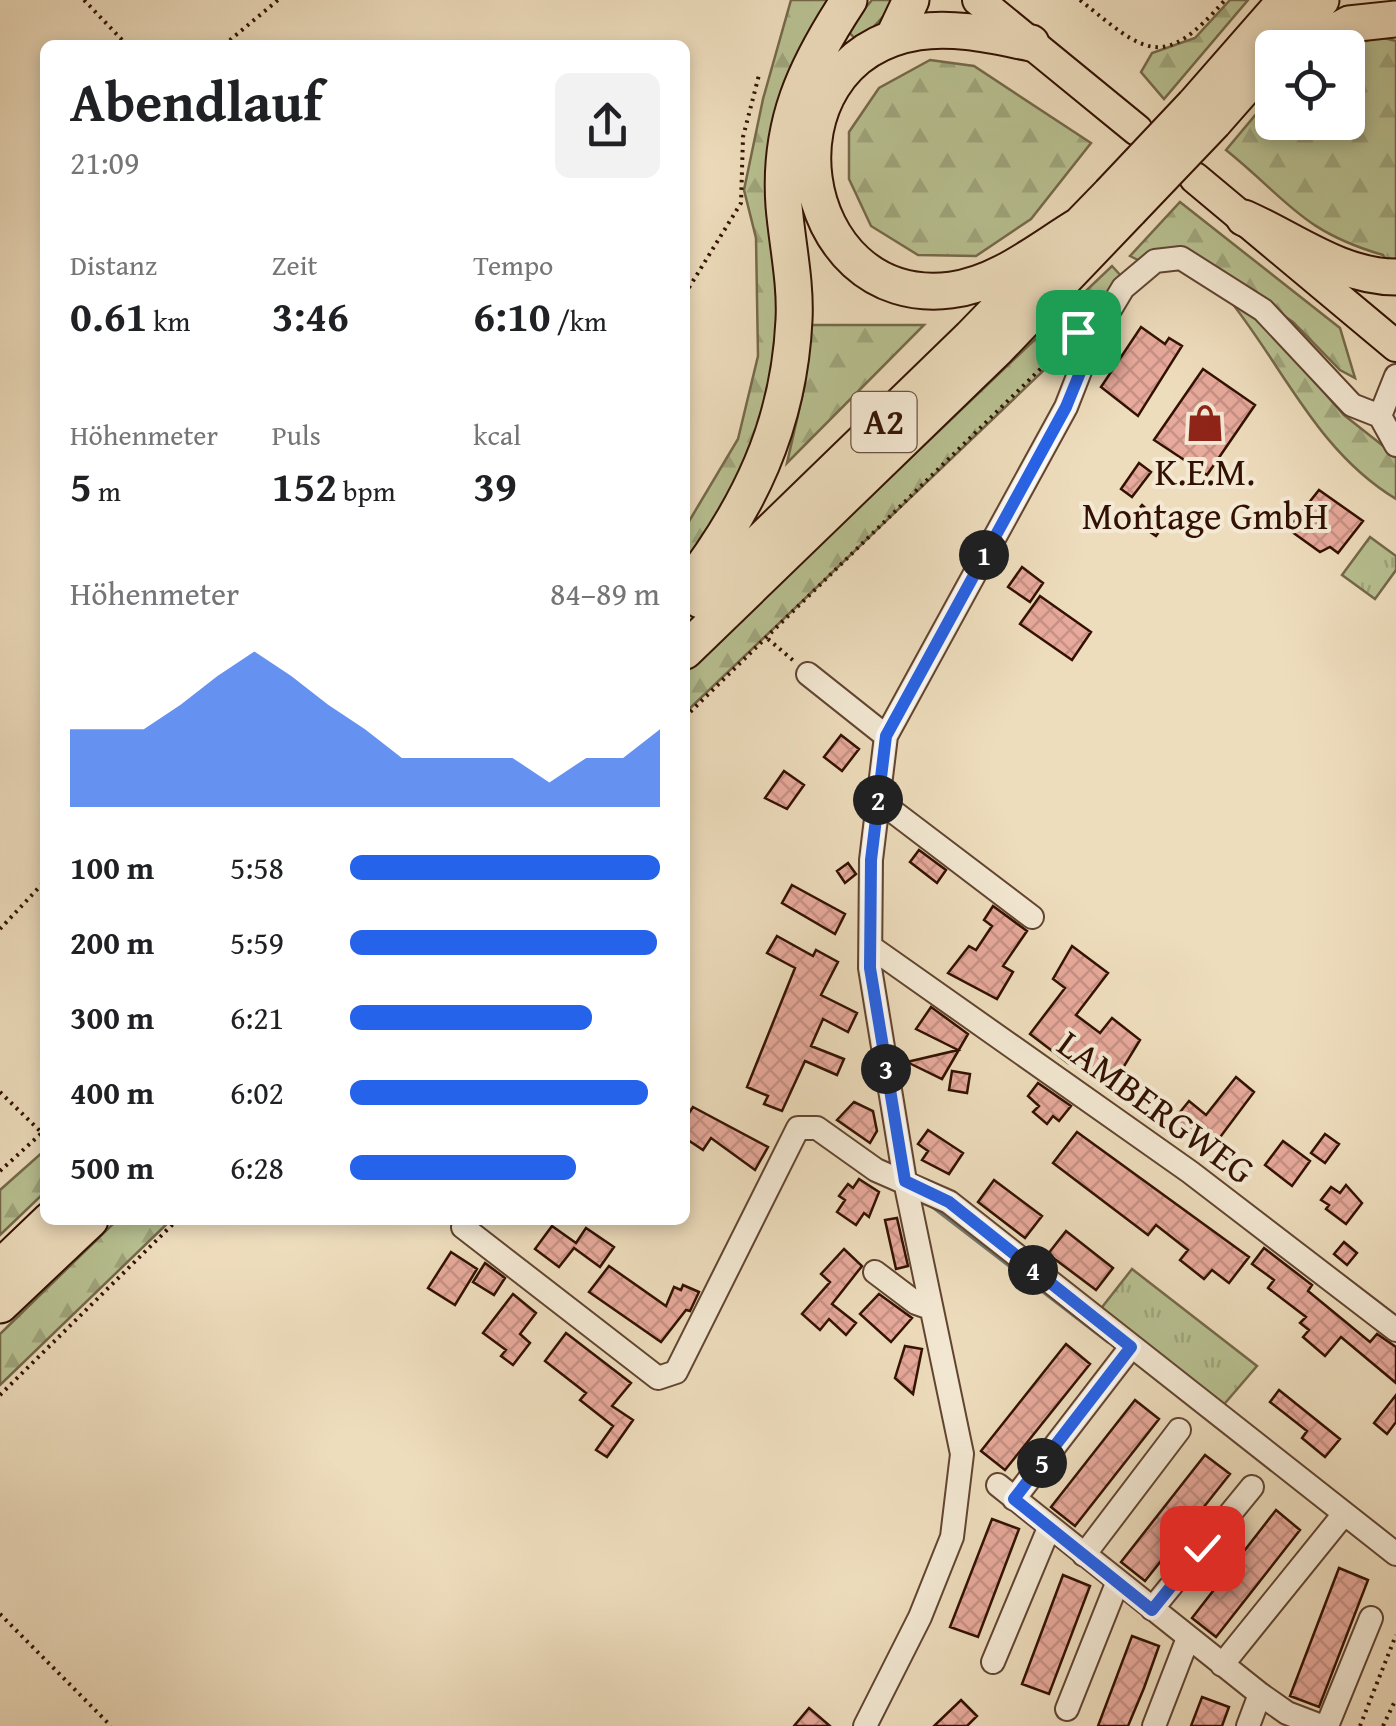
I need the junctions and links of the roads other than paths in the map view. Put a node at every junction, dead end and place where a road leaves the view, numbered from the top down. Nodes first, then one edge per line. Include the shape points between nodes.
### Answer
1 (848, 0) edge
2 (911, 0) edge
3 (978, 0) edge
4 (1286, 0) edge
5 (1321, 0) edge
6 (1396, 19) edge
7 (1295, 30) edge
8 (1337, 30) edge
9 (892, 38) junction
10 (1031, 44) junction
11 (1255, 76) edge
12 (1255, 85) edge
13 (1240, 93) junction
14 (1204, 113) junction
15 (1137, 130) dead end
16 (1196, 178) dead end
17 (1120, 202) junction
18 (1244, 218) junction
19 (1080, 224) junction
20 (1396, 277) edge
21 (1396, 346) edge
22 (1396, 376) edge
23 (1380, 416) junction
24 (1396, 445) edge
25 (690, 585) edge
26 (690, 609) edge
27 (690, 646) edge
28 (808, 674) road end
29 (886, 736) junction
30 (878, 800) junction
31 (1032, 917) dead end
32 (872, 947) junction
33 (905, 1181) junction
34 (45, 1225) edge
35 (85, 1225) edge
36 (463, 1227) dead end
37 (0, 1268) edge
38 (875, 1272) dead end
39 (0, 1306) edge
40 (930, 1308) junction
41 (1396, 1330) edge
42 (1131, 1347) junction
43 (1180, 1430) dead end
44 (1252, 1486) dead end
45 (1344, 1514) junction
46 (1049, 1528) junction
47 (1084, 1554) junction
48 (1396, 1554) edge
49 (1118, 1582) junction
50 (1152, 1610) junction
51 (1370, 1618) dead end
52 (1188, 1638) junction
53 (992, 1662) dead end
54 (1222, 1665) junction
55 (1260, 1694) junction
56 (1066, 1709) dead end
57 (865, 1726) edge
58 (1154, 1726) edge
59 (1248, 1726) edge
60 (1324, 1726) edge

1 - 25 highway via 792,103 783,153 794,319 775,430 729,534
2 - 9 highway
3 - 10 main road
4 - 14 highway, A2
5 - 7 highway
6 - 8 highway
9 - 10 highway via 945,30
9 - 19 highway via 846,73 824,99 816,124 809,163 814,191 848,253 912,289 951,290 989,280
10 - 15 main road
11 - 13 highway, A2
12 - 13 highway
13 - 14 highway, A2
14 - 17 highway, A2, bridge
16 - 18 main road
17 - 19 highway, A2
17 - 27 highway, A2 via 997,348
18 - 20 highway via 1338,268
18 - 21 main road
19 - 26 highway, A2
22 - 23 street
23 - 24 street
23 - 29 street via 1352,404 1263,310 1182,258 1155,261 1133,279 1097,331 1066,407
28 - 29 street
29 - 30 street
30 - 31 street
30 - 32 street
32 - 33 street
32 - 41 street, LAMBERGWEG via 1190,1172
33 - 36 street via 876,1170 816,1128 798,1128 676,1372 658,1378
33 - 40 street
33 - 42 street via 949,1202
34 - 37 highway
35 - 39 highway
38 - 40 street
40 - 57 street via 962,1454 952,1537
42 - 45 street
42 - 46 street via 1006,1492
43 - 47 street
44 - 50 street
45 - 48 street
45 - 54 street
46 - 47 street
46 - 53 street
47 - 49 street
49 - 50 street
49 - 56 street
50 - 52 street
51 - 60 street
52 - 54 street
52 - 58 street
54 - 55 street
55 - 59 street
55 - 60 street

